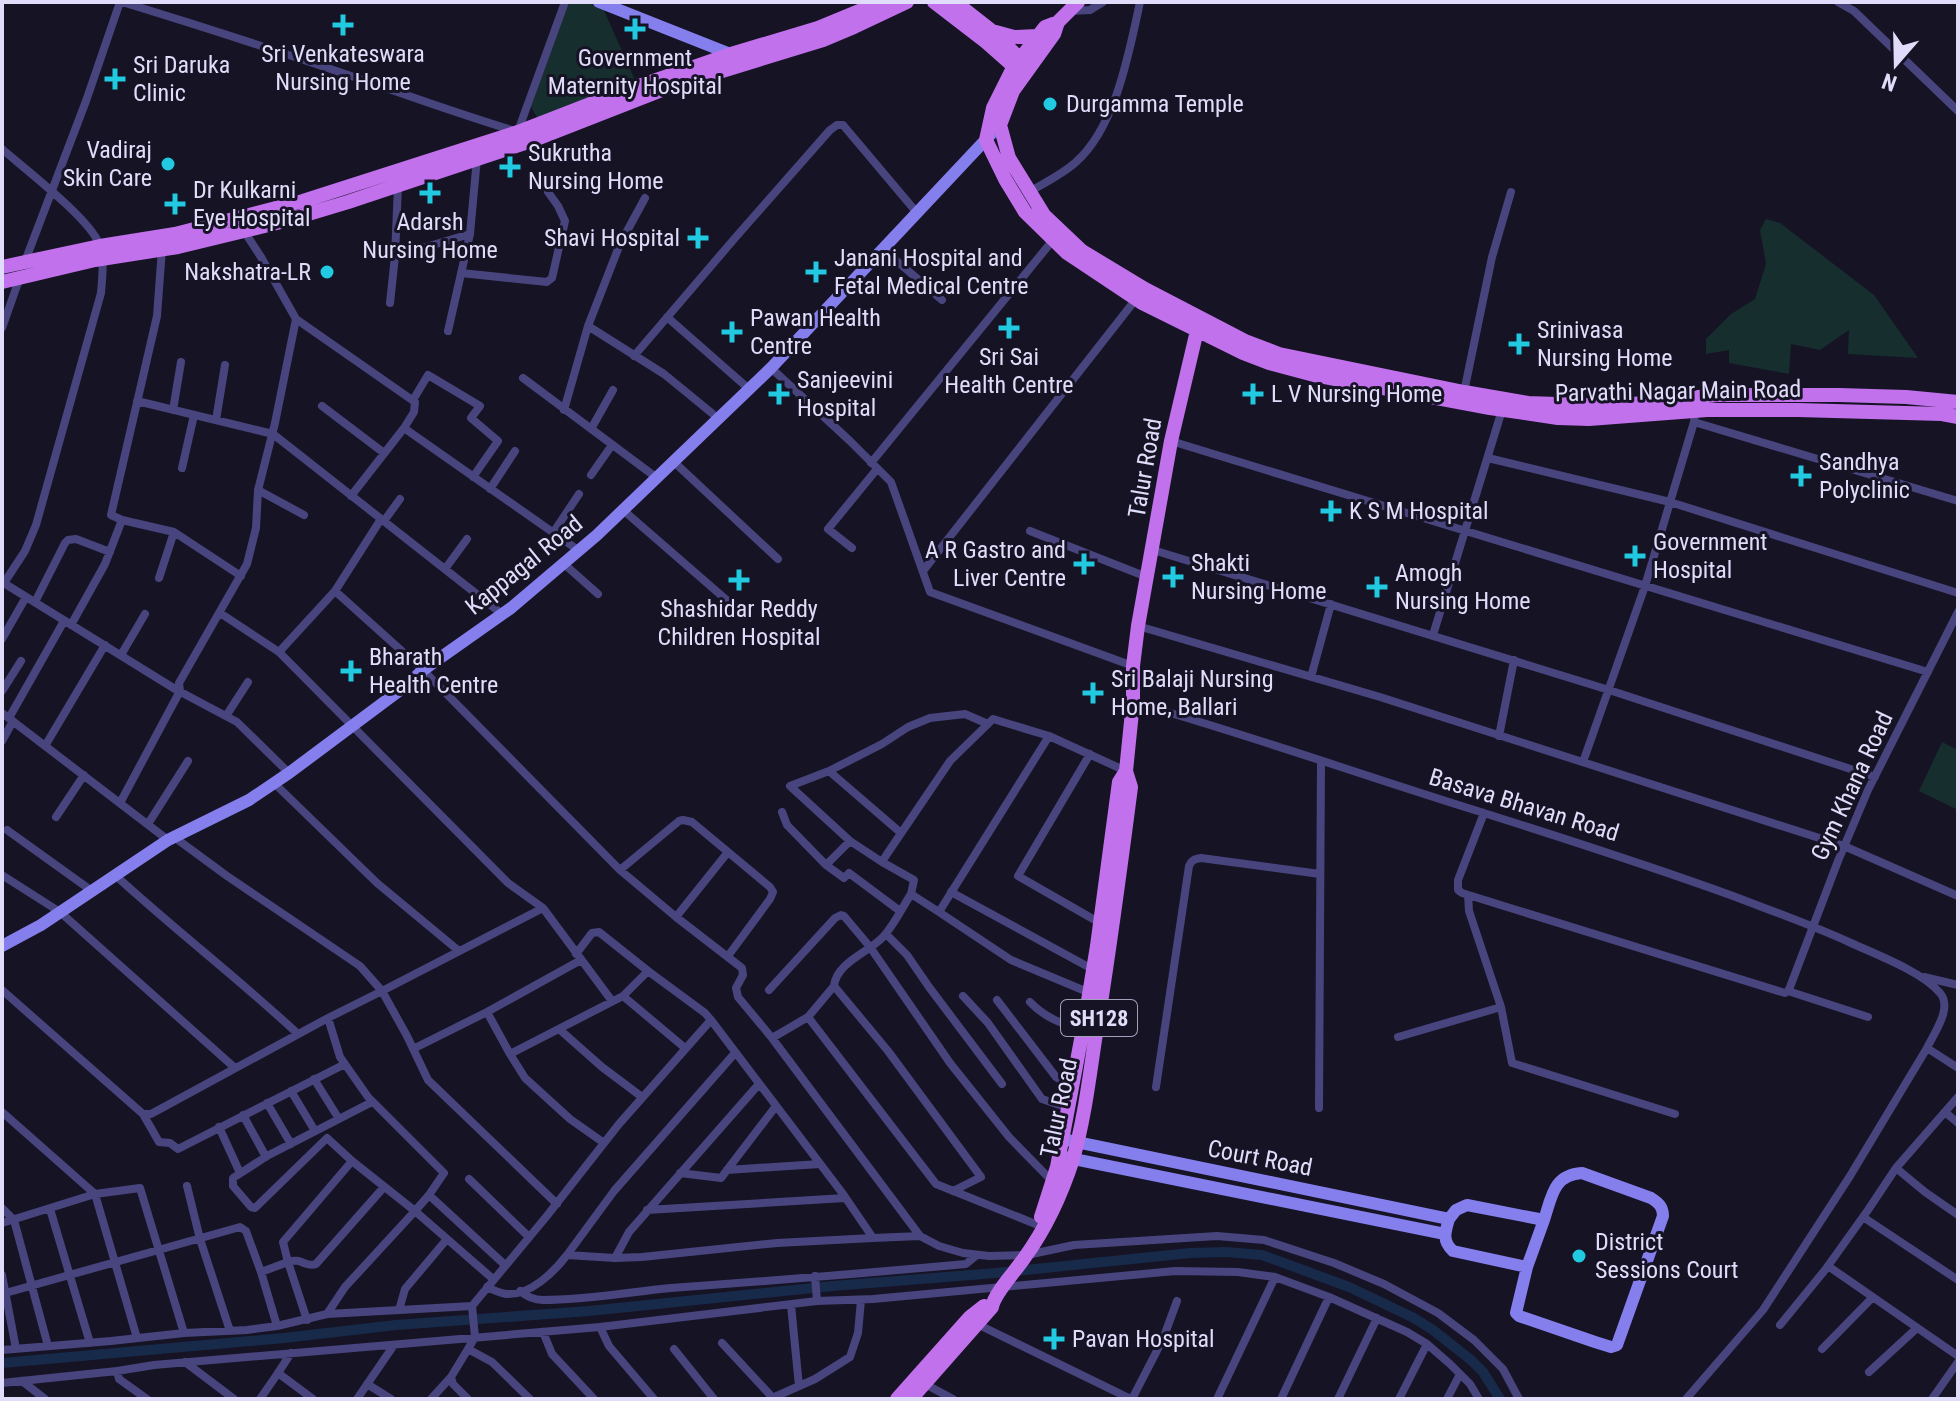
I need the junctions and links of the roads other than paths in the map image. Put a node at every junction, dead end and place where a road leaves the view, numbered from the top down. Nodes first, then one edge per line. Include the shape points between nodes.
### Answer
1 (121, 2) edge
2 (565, 2) edge
3 (599, 2) edge
4 (881, 2) edge
5 (907, 2) edge
6 (934, 2) edge
7 (955, 2) edge
8 (1103, 2) edge
9 (1140, 2) edge
10 (1838, 2) edge
11 (1074, 7) edge
12 (850, 8) edge
13 (1058, 22) junction
14 (992, 31) junction
15 (1037, 36) junction
16 (731, 54) junction
17 (750, 62) junction
18 (1021, 67) junction
19 (1958, 111) edge
20 (1000, 125) junction
21 (521, 138) junction
22 (986, 140) junction
23 (478, 144) junction
24 (2, 149) edge
25 (473, 162) junction
26 (398, 186) junction
27 (50, 191) junction
28 (548, 192) dead end
29 (1029, 192) junction
30 (1511, 192) dead end
31 (645, 198) dead end
32 (918, 214) junction
33 (244, 231) junction
34 (470, 234) junction
35 (1053, 240) junction
36 (162, 249) junction
37 (884, 250) junction
38 (101, 253) junction
39 (395, 256) junction
40 (24, 262) junction
41 (2, 267) edge
42 (461, 273) junction
43 (19, 278) junction
44 (2, 282) edge
45 (1136, 299) junction
46 (942, 300) dead end
47 (390, 303) dead end
48 (667, 317) junction
49 (296, 319) junction
50 (1198, 324) junction
51 (588, 326) junction
52 (2, 328) edge
53 (448, 331) dead end
54 (634, 356) junction
55 (181, 362) dead end
56 (225, 365) dead end
57 (771, 368) junction
58 (523, 378) dead end
59 (749, 389) junction
60 (613, 390) dead end
61 (1464, 392) junction
62 (413, 400) junction
63 (137, 401) junction
64 (1958, 402) edge
65 (322, 406) dead end
66 (173, 410) junction
67 (564, 410) junction
68 (1502, 410) junction
69 (1697, 410) junction
70 (194, 415) junction
71 (1958, 417) edge
72 (719, 419) junction
73 (216, 420) junction
74 (404, 428) junction
75 (591, 429) junction
76 (273, 434) junction
77 (1171, 441) junction
78 (612, 445) junction
79 (515, 451) dead end
80 (384, 453) junction
81 (1488, 458) junction
82 (674, 462) junction
83 (874, 466) junction
84 (182, 468) dead end
85 (591, 475) dead end
86 (473, 477) junction
87 (657, 478) junction
88 (490, 489) junction
89 (258, 490) junction
90 (579, 494) dead end
91 (351, 496) junction
92 (400, 499) dead end
93 (1958, 501) edge
94 (1670, 502) junction
95 (623, 510) junction
96 (304, 515) dead end
97 (122, 520) junction
98 (382, 520) junction
99 (1030, 531) dead end
100 (1465, 531) junction
101 (174, 532) junction
102 (553, 533) junction
103 (467, 539) dead end
104 (852, 548) dead end
105 (578, 550) junction
106 (1153, 550) junction
107 (110, 552) junction
108 (778, 559) dead end
109 (563, 563) junction
110 (445, 569) junction
111 (923, 571) junction
112 (241, 576) junction
113 (159, 578) dead end
114 (1148, 578) junction
115 (3, 582) edge
116 (1645, 586) junction
117 (335, 591) junction
118 (1958, 593) edge
119 (598, 594) dead end
120 (26, 597) junction
121 (35, 602) junction
122 (730, 603) dead end
123 (1331, 604) junction
124 (1958, 612) edge
125 (220, 613) junction
126 (145, 614) dead end
127 (502, 614) junction
128 (68, 623) junction
129 (1138, 626) junction
130 (1433, 635) junction
131 (2, 639) edge
132 (105, 645) junction
133 (279, 652) junction
134 (121, 655) junction
135 (1514, 660) junction
136 (21, 661) dead end
137 (1133, 666) junction
138 (423, 670) junction
139 (1928, 672) junction
140 (1311, 677) junction
141 (248, 682) dead end
142 (1609, 690) junction
143 (2, 691) edge
144 (180, 691) junction
145 (1133, 702) junction
146 (226, 716) junction
147 (8, 718) edge
148 (988, 724) junction
149 (352, 726) junction
150 (1049, 736) junction
151 (1499, 736) junction
152 (2, 741) edge
153 (45, 746) junction
154 (1090, 754) junction
155 (188, 761) dead end
156 (1321, 761) junction
157 (1583, 762) junction
158 (829, 771) junction
159 (1126, 771) junction
160 (289, 773) junction
161 (84, 775) junction
162 (1875, 777) junction
163 (274, 783) junction
164 (120, 803) junction
165 (782, 812) dead end
166 (1484, 813) junction
167 (56, 817) dead end
168 (148, 824) junction
169 (7, 830) dead end
170 (901, 833) junction
171 (171, 838) junction
172 (850, 841) junction
173 (1844, 846) junction
174 (728, 852) junction
175 (882, 862) junction
176 (826, 865) junction
177 (620, 870) junction
178 (1320, 874) junction
179 (2, 875) edge
180 (115, 875) junction
181 (92, 891) junction
182 (951, 892) junction
183 (911, 894) junction
184 (1468, 895) junction
185 (1958, 896) edge
186 (543, 908) junction
187 (900, 911) junction
188 (60, 912) junction
189 (939, 912) junction
190 (676, 917) junction
191 (1100, 923) junction
192 (1814, 926) junction
193 (886, 934) junction
194 (2, 946) edge
195 (870, 947) junction
196 (459, 951) junction
197 (728, 956) junction
198 (579, 957) junction
199 (1094, 970) junction
200 (648, 971) junction
201 (1916, 975) junction
202 (1958, 985) edge
203 (834, 986) junction
204 (1790, 986) junction
205 (2, 990) edge
206 (769, 990) dead end
207 (382, 991) junction
208 (1090, 993) junction
209 (623, 996) junction
210 (963, 996) dead end
211 (997, 1000) dead end
212 (612, 1001) junction
213 (1030, 1002) dead end
214 (1501, 1007) junction
215 (487, 1012) junction
216 (808, 1017) junction
217 (1868, 1017) dead end
218 (328, 1018) junction
219 (711, 1020) junction
220 (559, 1029) junction
221 (1083, 1031) junction
222 (298, 1034) junction
223 (1398, 1037) dead end
224 (772, 1038) junction
225 (685, 1048) junction
226 (1927, 1048) junction
227 (413, 1049) junction
228 (735, 1053) junction
229 (510, 1054) junction
230 (345, 1064) junction
231 (235, 1068) junction
232 (1958, 1068) edge
233 (314, 1079) junction
234 (759, 1084) junction
235 (1002, 1084) dead end
236 (1156, 1087) dead end
237 (1072, 1088) junction
238 (291, 1091) junction
239 (642, 1097) junction
240 (1958, 1097) edge
241 (372, 1102) junction
242 (267, 1103) junction
243 (776, 1106) junction
244 (1068, 1108) junction
245 (1319, 1108) dead end
246 (2, 1112) edge
247 (1946, 1113) junction
248 (143, 1114) junction
249 (1675, 1114) dead end
250 (243, 1115) junction
251 (339, 1119) junction
252 (1958, 1123) edge
253 (219, 1127) junction
254 (317, 1130) junction
255 (327, 1138) junction
256 (1070, 1141) junction
257 (604, 1143) junction
258 (291, 1144) junction
259 (266, 1157) junction
260 (1066, 1157) junction
261 (352, 1161) junction
262 (820, 1164) junction
263 (1896, 1168) junction
264 (727, 1170) junction
265 (240, 1173) junction
266 (680, 1173) junction
267 (469, 1179) dead end
268 (1052, 1181) junction
269 (187, 1186) dead end
270 (384, 1187) junction
271 (953, 1191) junction
272 (95, 1194) junction
273 (429, 1195) junction
274 (845, 1198) junction
275 (557, 1204) junction
276 (2, 1208) edge
277 (50, 1209) junction
278 (647, 1210) junction
279 (415, 1211) junction
280 (1958, 1215) edge
281 (1863, 1217) junction
282 (1449, 1219) junction
283 (14, 1220) junction
284 (1544, 1220) junction
285 (2, 1223) edge
286 (1038, 1225) junction
287 (1445, 1234) junction
288 (920, 1236) junction
289 (529, 1237) junction
290 (873, 1238) junction
291 (200, 1239) junction
292 (447, 1239) junction
293 (159, 1250) junction
294 (567, 1255) junction
295 (977, 1255) junction
296 (1027, 1255) junction
297 (615, 1258) junction
298 (115, 1261) junction
299 (288, 1262) junction
300 (505, 1265) junction
301 (1828, 1266) junction
302 (1527, 1267) junction
303 (261, 1272) junction
304 (2, 1275) edge
305 (70, 1275) junction
306 (1275, 1277) junction
307 (815, 1279) junction
308 (1958, 1280) edge
309 (490, 1283) junction
310 (32, 1287) junction
311 (520, 1291) junction
312 (999, 1292) junction
313 (4, 1294) edge
314 (1329, 1297) junction
315 (1873, 1297) junction
316 (816, 1299) junction
317 (861, 1300) junction
318 (1177, 1301) dead end
319 (791, 1305) junction
320 (472, 1306) junction
321 (399, 1310) junction
322 (327, 1314) junction
323 (1377, 1318) junction
324 (307, 1320) junction
325 (977, 1324) junction
326 (1780, 1325) dead end
327 (277, 1326) junction
328 (600, 1327) junction
329 (1917, 1328) junction
330 (230, 1331) junction
331 (543, 1332) junction
332 (184, 1333) junction
333 (475, 1337) junction
334 (137, 1338) junction
335 (90, 1343) junction
336 (722, 1343) dead end
337 (1427, 1344) junction
338 (394, 1345) junction
339 (48, 1346) junction
340 (16, 1349) junction
341 (468, 1349) junction
342 (674, 1349) dead end
343 (1822, 1349) dead end
344 (2, 1350) edge
345 (291, 1353) junction
346 (1958, 1359) edge
347 (185, 1362) junction
348 (117, 1371) junction
349 (1869, 1372) dead end
350 (278, 1373) junction
351 (1460, 1374) junction
352 (451, 1377) junction
353 (22, 1381) junction
354 (2, 1383) edge
355 (367, 1384) junction
356 (925, 1384) junction
357 (799, 1386) junction
358 (772, 1398) edge
359 (45, 1399) edge
360 (147, 1399) edge
361 (234, 1399) edge
362 (260, 1399) edge
363 (313, 1399) edge
364 (357, 1399) edge
365 (391, 1399) edge
366 (431, 1399) edge
367 (468, 1399) edge
368 (530, 1399) edge
369 (594, 1399) edge
370 (654, 1399) edge
371 (714, 1399) edge
372 (897, 1399) edge
373 (911, 1399) edge
374 (953, 1399) edge
375 (1132, 1399) edge
376 (1217, 1399) edge
377 (1281, 1399) edge
378 (1338, 1399) edge
379 (1399, 1399) edge
380 (1447, 1399) edge
381 (1479, 1399) edge
382 (1519, 1399) edge
383 (1686, 1399) edge
384 (1932, 1399) edge

1 - 21 street
1 - 27 street
2 - 21 street
3 - 16 street
4 - 12 main road
5 - 17 main road via 838,35
6 - 18 main road
7 - 14 main road
8 - 11 street via 1090,10
9 - 29 street via 1120,84 1096,137 1075,164
10 - 19 street via 1854,11
11 - 13 main road
12 - 16 main road via 818,28
13 - 15 main road
13 - 18 main road via 1054,34
14 - 15 main road
14 - 18 main road
15 - 18 main road
16 - 17 street
16 - 21 main road via 621,92
17 - 21 main road
18 - 20 main road
18 - 22 main road via 993,108
20 - 22 street, Kappagal Road
20 - 29 main road via 1009,158
21 - 23 main road
21 - 25 main road
22 - 32 street, Kappagal Road
22 - 35 main road, Parvathi Nagar Main Road via 1025,212
23 - 25 street
23 - 38 main road via 303,201
24 - 27 street
25 - 26 main road
25 - 34 street
26 - 33 main road
26 - 39 street
27 - 38 street via 87,225
27 - 40 street
28 - 42 street via 565,221 552,278 547,282
29 - 50 main road via 1044,215 1082,251
30 - 61 street
31 - 51 street via 620,244
32 - 37 street, Kappagal Road
32 - 48 street via 843,125 837,125
33 - 36 main road
33 - 49 street
34 - 39 street
34 - 42 street
35 - 45 main road, Parvathi Nagar Main Road
35 - 83 street
36 - 38 main road
36 - 63 street via 157,316
37 - 46 street
37 - 57 street, Kappagal Road
38 - 40 main road
38 - 43 main road
38 - 115 street via 101,293 36,525
39 - 47 street
40 - 41 main road
40 - 43 street
42 - 53 street
43 - 44 main road
43 - 52 street
45 - 50 main road, Parvathi Nagar Main Road
45 - 111 street
48 - 54 street
48 - 59 street
49 - 62 street
49 - 76 street
50 - 61 main road, Parvathi Nagar Main Road via 1279,354
50 - 68 main road, Parvathi Nagar Main Road via 1269,363
50 - 77 main road, Talur Road / SH128
51 - 54 street
51 - 67 street
54 - 72 street
55 - 66 street
56 - 73 street
57 - 59 street, Kappagal Road
57 - 83 street
58 - 67 street
59 - 72 street, Kappagal Road
60 - 75 street
61 - 69 main road, Parvathi Nagar Main Road via 1528,403
62 - 74 street via 414,412
62 - 86 street via 428,375 480,406 471,418 498,441
63 - 66 street
63 - 97 street via 111,515
64 - 69 main road, Parvathi Nagar Main Road via 1717,395
65 - 80 street
66 - 70 street
67 - 75 street
68 - 69 main road, Parvathi Nagar Main Road via 1589,419
68 - 81 street
69 - 71 main road, Parvathi Nagar Main Road
69 - 93 street
69 - 94 street
70 - 73 street
70 - 84 street
72 - 82 street, Kappagal Road
73 - 76 street
74 - 80 street
74 - 86 street
75 - 78 street
76 - 89 street
76 - 91 street
77 - 100 street
77 - 106 main road, Talur Road / SH128
78 - 85 street
78 - 87 street
79 - 88 street
80 - 91 street
81 - 94 street
81 - 100 street
82 - 87 street, Kappagal Road
82 - 108 street
83 - 104 street via 828,529
83 - 111 street via 891,482
86 - 88 street
87 - 95 street, Kappagal Road
88 - 102 street
89 - 96 street
89 - 112 street via 256,528
90 - 102 street
91 - 98 street
92 - 98 street
94 - 116 street
94 - 118 street
95 - 105 street, Kappagal Road
95 - 122 street
97 - 101 street
97 - 107 street
98 - 110 street
98 - 117 street
99 - 114 street
100 - 116 street
100 - 130 street
101 - 112 street
101 - 113 street
102 - 105 street
103 - 110 street
105 - 109 street, Kappagal Road
106 - 114 main road, Talur Road / SH128
106 - 123 street
107 - 121 street via 68,540
107 - 128 street
109 - 119 street
109 - 127 street, Kappagal Road
110 - 127 street
111 - 137 street via 930,592
112 - 125 street
114 - 129 main road, Talur Road / SH128
115 - 120 street
116 - 139 street
116 - 142 street
117 - 133 street
117 - 138 street
120 - 121 street
120 - 131 street
121 - 128 street
123 - 130 street
123 - 140 street
124 - 139 street, Gym Khana Road
125 - 133 street
125 - 144 street via 179,683
126 - 134 street
127 - 138 street, Kappagal Road
128 - 132 street
128 - 147 street
129 - 137 main road, Talur Road / SH128
129 - 140 street
130 - 135 street
132 - 134 street
132 - 153 street
133 - 149 street
134 - 144 street
135 - 142 street
135 - 151 street
136 - 143 street
137 - 145 main road, Talur Road / SH128
138 - 149 street, Kappagal Road
138 - 177 street
139 - 162 street, Gym Khana Road
140 - 151 street
141 - 146 street
142 - 157 street
142 - 162 street
144 - 146 street
144 - 164 street
145 - 156 street, Basava Bhavan Road
145 - 159 main road, Talur Road / SH128
146 - 160 street
147 - 152 street
147 - 153 street
148 - 150 street via 993,719
148 - 158 street via 965,714 930,718
148 - 170 street via 950,761
149 - 160 street, Kappagal Road
149 - 186 street via 508,883
150 - 154 street
150 - 182 street
151 - 157 street
153 - 161 street
154 - 159 street
154 - 191 street via 1018,876
155 - 168 street
156 - 166 street, Basava Bhavan Road
156 - 178 street
157 - 173 street
158 - 170 street
158 - 172 street via 790,786
159 - 191 main road, Talur Road / SH128 via 1119,782
159 - 256 main road, Talur Road / SH128 via 1131,787 1104,987
160 - 163 street, Kappagal Road
161 - 164 street
161 - 167 street
162 - 173 street, Gym Khana Road
163 - 171 street, Kappagal Road
163 - 196 street via 377,883
164 - 168 street
165 - 176 street via 787,825
166 - 184 street via 1456,885
166 - 192 street, Basava Bhavan Road
168 - 171 street
169 - 181 street
170 - 175 street
171 - 180 street, Kappagal Road
171 - 207 street via 360,966
172 - 175 street
172 - 176 street
173 - 185 street
173 - 192 street, Gym Khana Road
174 - 177 street via 683,820
174 - 190 street
174 - 197 street via 773,892
175 - 183 street via 914,880
176 - 187 street via 844,878 849,873
177 - 190 street
178 - 236 street via 1191,861
178 - 245 street
179 - 188 street
180 - 181 street, Kappagal Road
180 - 222 street
181 - 188 street, Kappagal Road
182 - 189 street
182 - 199 street
183 - 187 street
183 - 189 street
184 - 204 street via 1785,993
184 - 214 street
186 - 196 street
186 - 198 street
187 - 193 street
188 - 194 street, Kappagal Road
188 - 231 street
189 - 208 street via 1011,960
190 - 197 street
191 - 199 main road, Talur Road / SH128
192 - 201 street, Basava Bhavan Road
192 - 204 street, Gym Khana Road
193 - 195 street
193 - 235 street
195 - 203 street via 835,977
195 - 206 street via 838,915
195 - 268 street via 950,1063
196 - 207 street
197 - 224 street via 744,971 738,997
198 - 200 street via 592,933 599,932
198 - 212 street
198 - 215 street
199 - 208 main road, Talur Road / SH128
200 - 209 street
200 - 219 street
201 - 202 street
201 - 226 street via 1945,1001
203 - 216 street
203 - 271 street via 981,1177
204 - 217 street
205 - 248 street
207 - 218 street
207 - 227 street
208 - 221 main road, Talur Road / SH128
209 - 212 street
209 - 225 street
210 - 244 street via 1042,1099
211 - 237 street via 1056,1077
212 - 220 street
213 - 221 street via 1057,1022
214 - 223 street
214 - 249 street via 1512,1063
215 - 227 street
215 - 229 street
216 - 224 street
216 - 271 street via 936,1184
218 - 222 street
218 - 230 street
219 - 225 street
219 - 228 street
220 - 229 street
220 - 239 street
221 - 237 main road, Talur Road / SH128
222 - 231 street
224 - 288 street
225 - 239 street
226 - 232 street
226 - 383 street via 1763,1310
227 - 275 street via 428,1080
228 - 234 street
228 - 294 street via 614,1191
229 - 257 street via 525,1078
230 - 233 street
230 - 241 street
231 - 248 street
233 - 238 street
233 - 251 street
234 - 243 street
234 - 266 street
237 - 244 main road, Talur Road / SH128
238 - 242 street
238 - 254 street
239 - 257 street
240 - 247 street
241 - 251 street
241 - 273 street via 444,1173
242 - 250 street
242 - 258 street
243 - 262 street
243 - 264 street
244 - 256 main road, Talur Road / SH128
246 - 272 street
247 - 252 street
247 - 263 street
248 - 253 street via 159,1142 178,1149
250 - 253 street
250 - 259 street
251 - 254 street
253 - 265 street
254 - 255 street
254 - 258 street
255 - 261 street
255 - 265 street via 255,1208 233,1186
256 - 260 main road, Talur Road / SH128
256 - 282 street, Court Road
257 - 275 street
258 - 259 street
259 - 265 street
260 - 268 main road, Talur Road / SH128
260 - 287 street, Court Road
260 - 296 main road, Talur Road / SH128 via 1056,1204
261 - 270 street
261 - 299 street via 283,1242
262 - 264 street
262 - 274 street
263 - 280 street
263 - 281 street
264 - 266 street via 721,1178
266 - 278 street
267 - 289 street
268 - 286 main road, Talur Road / SH128
269 - 291 street
270 - 279 street
270 - 299 street via 316,1264
271 - 286 street
272 - 277 street
272 - 293 street via 140,1188
272 - 298 street
273 - 279 street
273 - 300 street
274 - 278 street
274 - 290 street
275 - 289 street
276 - 283 street
277 - 283 street
277 - 305 street
278 - 297 street
279 - 292 street
279 - 322 street
281 - 301 street
281 - 308 street
282 - 284 street, Court Road via 1467,1205
282 - 287 street
283 - 285 street
283 - 310 street
284 - 302 street
284 - 302 street via 1558,1183 1582,1173 1651,1198 1663,1210 1617,1345 1519,1316
286 - 296 main road, Talur Road / SH128
287 - 302 street, Court Road via 1453,1251
288 - 290 street
288 - 295 street
289 - 300 street
290 - 297 street
291 - 293 street
291 - 303 street via 243,1228
291 - 330 street
292 - 309 street
292 - 321 street via 405,1289
293 - 298 street
293 - 332 street
294 - 297 street
294 - 311 street via 548,1277
295 - 296 street
295 - 307 street via 966,1264
296 - 312 main road, Talur Road / SH128
296 - 382 street via 1074,1245 1217,1236 1264,1240 1334,1263 1438,1313 1503,1369
298 - 305 street
298 - 334 street
299 - 303 street
299 - 324 street
300 - 309 street
301 - 315 street
301 - 326 street
303 - 327 street
304 - 313 street
305 - 310 street
305 - 335 street
306 - 312 street via 1175,1271
306 - 314 street
306 - 376 street
307 - 311 street via 542,1300
307 - 316 street
309 - 311 street via 504,1294
309 - 320 street
310 - 313 street
310 - 339 street
312 - 317 street
312 - 325 main road, Talur Road / SH128
312 - 372 main road, Talur Road / SH128
313 - 340 street
314 - 323 street
314 - 377 street
315 - 329 street
315 - 343 street
316 - 317 street
316 - 319 street
317 - 357 street via 850,1357
318 - 375 street
319 - 328 street
319 - 357 street
320 - 321 street
320 - 333 street
321 - 322 street
322 - 324 street
323 - 337 street
323 - 378 street
324 - 327 street
325 - 356 main road, Talur Road / SH128
325 - 375 street
327 - 330 street
328 - 331 street
328 - 370 street via 609,1346
329 - 346 street
329 - 349 street
330 - 332 street
331 - 333 street
331 - 369 street via 552,1354
332 - 334 street
333 - 338 street
333 - 341 street
334 - 335 street
335 - 339 street
336 - 358 street
337 - 351 street
337 - 379 street
338 - 345 street
338 - 355 street
339 - 340 street
340 - 344 street
341 - 352 street
341 - 368 street via 492,1362
342 - 371 street
345 - 347 street
345 - 350 street
346 - 384 street
347 - 348 street
347 - 361 street
348 - 353 street
348 - 360 street via 119,1379
350 - 362 street
350 - 363 street
351 - 380 street
351 - 381 street
352 - 366 street
352 - 367 street
353 - 354 street
353 - 359 street
355 - 364 street
355 - 365 street
356 - 373 main road, Talur Road / SH128
356 - 374 street
357 - 358 street

